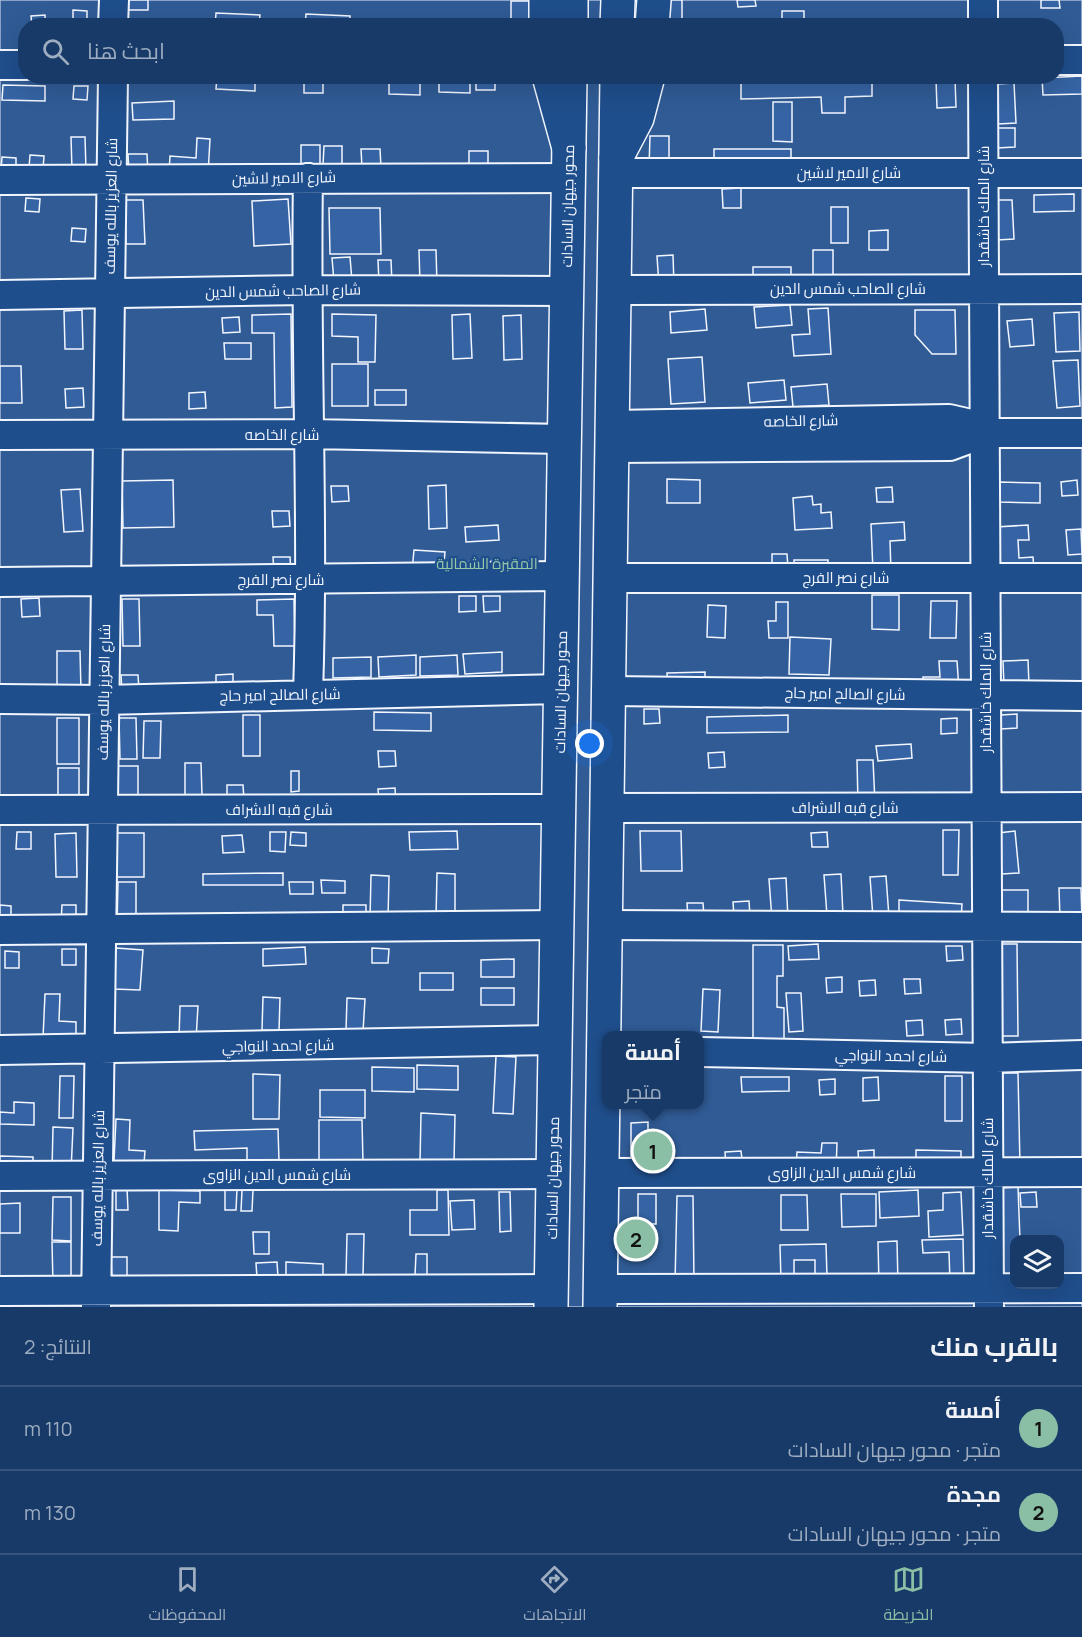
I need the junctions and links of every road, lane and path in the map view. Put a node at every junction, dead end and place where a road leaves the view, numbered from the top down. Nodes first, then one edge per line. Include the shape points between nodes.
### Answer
1 (114, 0) edge
2 (546, 0) edge
3 (571, 0) edge
4 (618, 0) edge
5 (654, 0) edge
6 (983, 0) edge
7 (113, 18) edge
8 (546, 18) edge
9 (571, 18) edge
10 (617, 18) edge
11 (653, 18) edge
12 (983, 18) edge
13 (1064, 60) edge
14 (1082, 60) edge
15 (0, 64) edge
16 (18, 64) edge
17 (113, 84) edge
18 (551, 84) edge
19 (570, 84) edge
20 (617, 84) edge
21 (646, 84) edge
22 (983, 84) edge
23 (569, 163) junction
24 (616, 166) junction
25 (1082, 172) edge
26 (984, 173) junction
27 (308, 178) junction
28 (0, 180) edge
29 (111, 180) junction
30 (984, 288) junction
31 (1082, 288) edge
32 (306, 290) junction
33 (615, 290) junction
34 (567, 291) junction
35 (0, 295) edge
36 (110, 295) junction
37 (985, 433) junction
38 (1082, 433) edge
39 (311, 434) junction
40 (0, 435) edge
41 (108, 435) junction
42 (613, 436) junction
43 (565, 440) junction
44 (562, 576) junction
45 (611, 578) junction
46 (1082, 578) edge
47 (986, 579) junction
48 (312, 580) junction
49 (0, 582) edge
50 (106, 582) junction
51 (561, 689) junction
52 (609, 692) junction
53 (308, 694) junction
54 (986, 696) junction
55 (1082, 696) edge
56 (0, 699) edge
57 (104, 700) junction
58 (987, 807) junction
59 (1082, 807) edge
60 (608, 808) junction
61 (559, 809) junction
62 (0, 810) edge
63 (103, 810) junction
64 (557, 925) junction
65 (606, 925) junction
66 (987, 927) junction
67 (1082, 927) edge
68 (0, 930) edge
69 (101, 930) junction
70 (606, 1031) edge
71 (555, 1040) junction
72 (0, 1050) edge
73 (100, 1050) junction
74 (704, 1052) edge
75 (1082, 1055) edge
76 (988, 1058) junction
77 (604, 1109) edge
78 (988, 1172) junction
79 (1082, 1172) edge
80 (602, 1173) junction
81 (553, 1174) junction
82 (0, 1176) edge
83 (98, 1176) junction
84 (1082, 1288) edge
85 (0, 1291) edge
86 (551, 1298) edge
87 (601, 1298) edge
88 (989, 1298) edge
89 (96, 1299) edge

1 - 7 street
2 - 8 main road
3 - 9 main road
4 - 10 main road
5 - 11 main road
6 - 12 street
13 - 14 street
15 - 16 street
17 - 29 street, شارع العزيز بالله يوسف
18 - 23 main road
19 - 23 main road, محور جيهان السادات
20 - 24 main road
21 - 24 main road
22 - 26 street, شارع الملك خاشقدار
23 - 27 street, شارع الامير لاشين
23 - 34 main road, محور جيهان السادات
24 - 26 street, شارع الامير لاشين
24 - 33 main road
25 - 26 street, شارع الامير لاشين
26 - 30 street, شارع الملك خاشقدار
27 - 29 street, شارع الامير لاشين
27 - 32 street
28 - 29 street, شارع الامير لاشين
29 - 36 street, شارع العزيز بالله يوسف
30 - 31 street, شارع الصاحب شمس الدين
30 - 33 street, شارع الصاحب شمس الدين
30 - 37 street, شارع الملك خاشقدار
32 - 34 street, شارع الصاحب شمس الدين
32 - 36 street, شارع الصاحب شمس الدين
32 - 39 street
33 - 42 main road
34 - 43 main road, محور جيهان السادات
35 - 36 street, شارع الصاحب شمس الدين
36 - 41 street, شارع العزيز بالله يوسف
37 - 38 street, شارع الخاصه
37 - 42 street, شارع الخاصه via 950,446
37 - 47 street, شارع الملك خاشقدار
39 - 41 street, شارع الخاصه
39 - 43 street, شارع الخاصه
39 - 48 street
40 - 41 street, شارع الخاصه
41 - 50 street, شارع العزيز بالله يوسف
42 - 45 main road
43 - 44 main road, محور جيهان السادات
44 - 48 street, شارع نصر الفرج
44 - 51 main road, محور جيهان السادات
45 - 47 street, شارع نصر الفرج
45 - 52 main road
46 - 47 street, شارع نصر الفرج
47 - 54 street, شارع الملك خاشقدار
48 - 50 street, شارع نصر الفرج
48 - 53 street
49 - 50 street, شارع نصر الفرج
50 - 57 street, شارع العزيز بالله يوسف
51 - 53 street, شارع الصالح امير حاج
51 - 61 main road, محور جيهان السادات
52 - 54 street, شارع الصالح امير حاج
52 - 60 main road
53 - 57 street, شارع الصالح امير حاج
54 - 55 street, شارع الصالح امير حاج
54 - 58 street, شارع الملك خاشقدار
56 - 57 street, شارع الصالح امير حاج
57 - 63 street, شارع العزيز بالله يوسف
58 - 59 street, شارع قبه الاشراف
58 - 60 street, شارع قبه الاشراف
58 - 66 street, شارع الملك خاشقدار
60 - 65 main road
61 - 63 street, شارع قبه الاشراف
61 - 64 main road, محور جيهان السادات
62 - 63 street, شارع قبه الاشراف
63 - 69 street, شارع العزيز بالله يوسف
64 - 69 street
64 - 71 main road, محور جيهان السادات
65 - 66 street
65 - 70 main road
66 - 67 street
66 - 76 street, شارع الملك خاشقدار
68 - 69 street
69 - 73 street, شارع العزيز بالله يوسف
71 - 73 street, شارع احمد النواجي
71 - 81 main road, محور جيهان السادات
72 - 73 street, شارع احمد النواجي
73 - 83 street, شارع العزيز بالله يوسف
74 - 76 street, شارع احمد النواجي
75 - 76 street, شارع احمد النواجي
76 - 78 street, شارع الملك خاشقدار
77 - 80 main road
78 - 79 street, شارع شمس الدين الزاوى
78 - 80 street, شارع شمس الدين الزاوى
78 - 88 street, شارع الملك خاشقدار
80 - 87 main road
81 - 83 street, شارع شمس الدين الزاوى
81 - 86 main road, محور جيهان السادات
82 - 83 street, شارع شمس الدين الزاوى
83 - 89 street, شارع العزيز بالله يوسف
84 - 88 street
85 - 89 street
86 - 89 street
87 - 88 street

